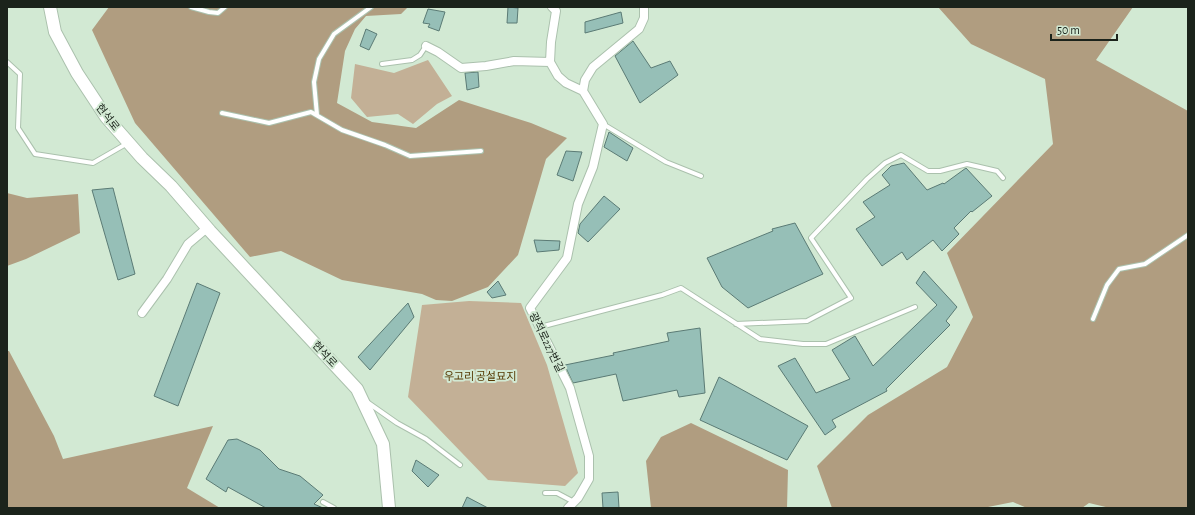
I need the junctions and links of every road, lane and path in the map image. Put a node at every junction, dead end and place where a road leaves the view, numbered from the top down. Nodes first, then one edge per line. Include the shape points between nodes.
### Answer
1 (50, 7) edge
2 (191, 7) edge
3 (225, 7) edge
4 (371, 7) edge
5 (552, 7) edge
6 (644, 7) edge
7 (426, 46) joint
8 (7, 62) edge
9 (550, 62) junction
10 (382, 64) dead end
11 (583, 91) junction
12 (222, 113) dead end
13 (317, 115) junction
14 (603, 124) junction
15 (129, 143) junction
16 (481, 151) dead end
17 (701, 176) dead end
18 (1003, 178) dead end
19 (208, 228) junction
20 (1188, 235) edge
21 (915, 307) dead end
22 (142, 313) dead end
23 (1093, 319) dead end
24 (736, 324) junction
25 (540, 326) junction
26 (361, 398) junction
27 (460, 465) dead end
28 (545, 493) dead end
29 (323, 502) dead end
30 (571, 505) edge
31 (334, 508) edge
32 (389, 508) edge

1 - 15 street, 현석로 via 55,32 77,73 106,117
2 - 3 lane via 218,13
4 - 13 lane via 334,34 320,59 314,82
5 - 9 street via 556,11
6 - 11 street via 644,18 639,29 593,67 585,80
7 - 9 street via 461,68 514,61
7 - 10 lane via 420,55 412,60
8 - 15 lane via 20,74 18,128 35,154 93,163
9 - 11 street via 558,76
11 - 14 street
12 - 13 lane via 269,123 311,112
13 - 16 lane via 342,130 410,156
14 - 17 lane via 666,162
14 - 25 street, 광적로227번길 via 593,167 578,204 567,258 530,308
15 - 19 street, 현석로
18 - 24 lane via 997,171 968,164 940,171 928,171 901,155 886,163 810,238 851,298 807,320
19 - 22 street via 188,244
19 - 26 street, 현석로 via 357,389
20 - 23 lane via 1145,264 1119,269 1107,285
21 - 24 lane via 826,344 760,339
24 - 25 lane via 681,288
25 - 30 street, 광적로227번길 via 570,388 589,456 589,478
26 - 27 lane via 397,423 426,438
26 - 32 street, 현석로 via 383,444
28 - 30 lane via 557,493
29 - 31 lane

